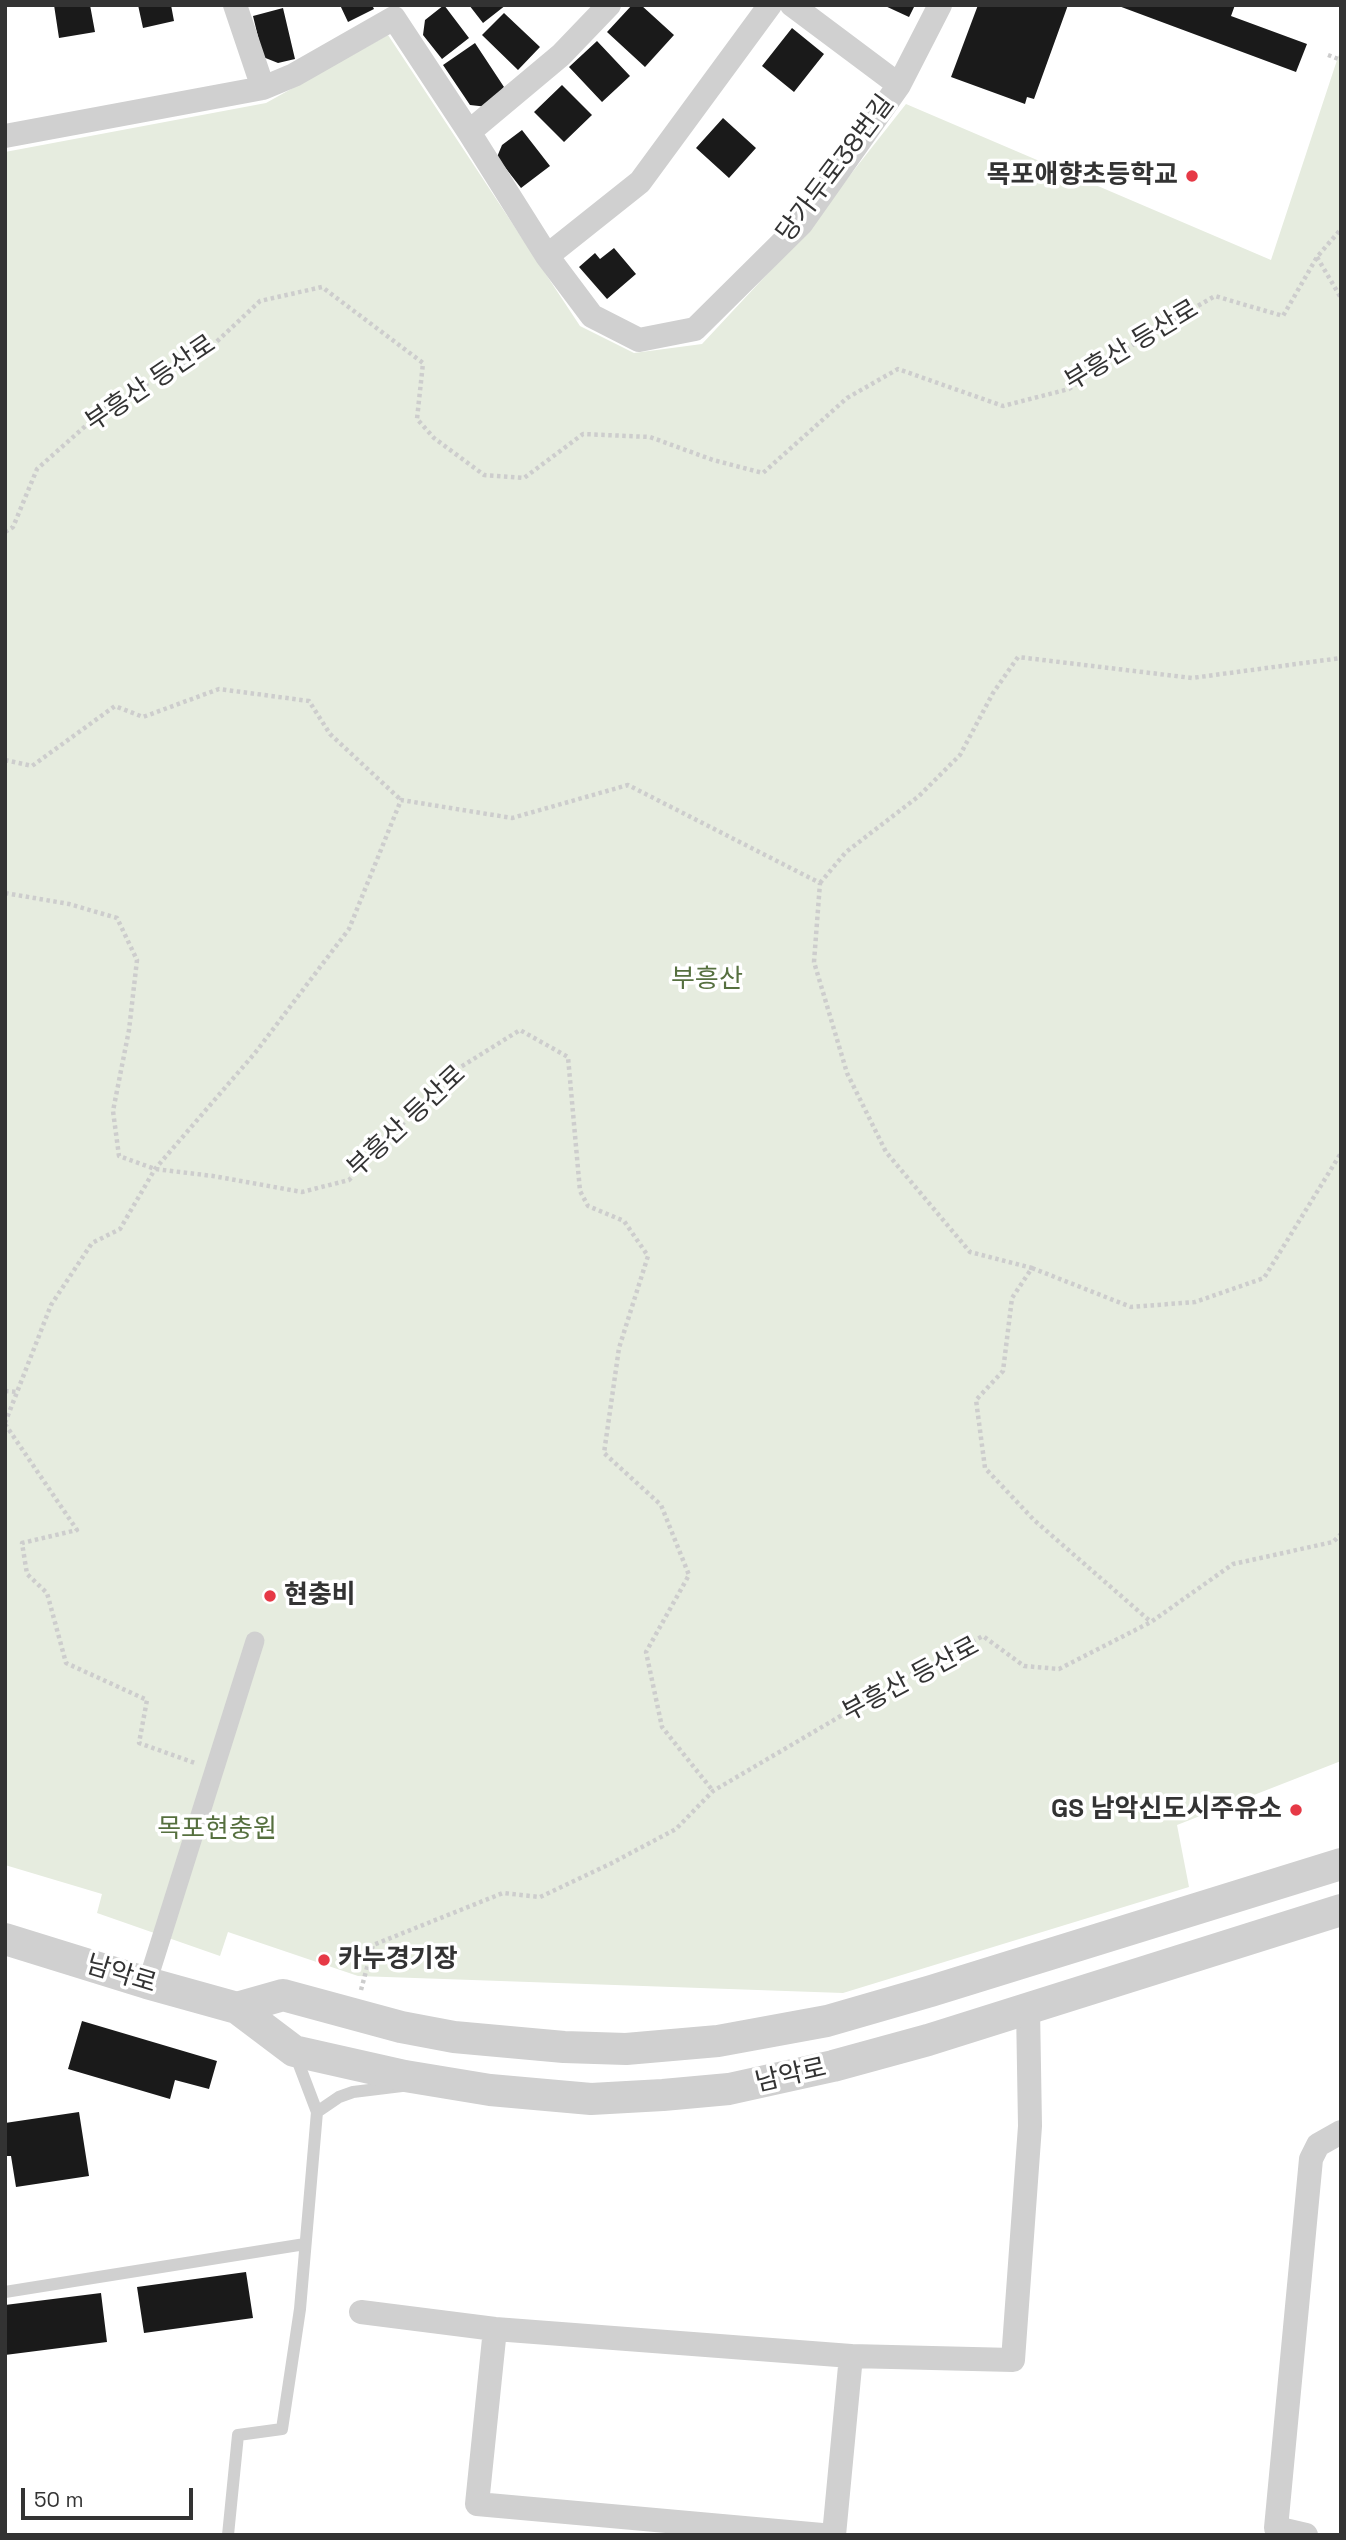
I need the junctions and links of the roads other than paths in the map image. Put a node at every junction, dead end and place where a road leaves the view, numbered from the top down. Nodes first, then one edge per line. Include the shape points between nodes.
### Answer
1 (235, 5) edge
2 (609, 5) edge
3 (770, 5) edge
4 (792, 5) edge
5 (940, 5) edge
6 (401, 12) edge
7 (899, 85) junction
8 (263, 88) junction
9 (470, 132) junction
10 (5, 136) edge
11 (547, 256) junction
12 (256, 1641) dead end
13 (1341, 1864) edge
14 (1341, 1910) edge
15 (5, 1940) edge
16 (147, 1983) junction
17 (237, 2008) junction
18 (1028, 2008) junction
19 (294, 2051) junction
20 (435, 2081) junction
21 (317, 2112) junction
22 (1341, 2132) edge
23 (305, 2244) junction
24 (5, 2292) edge
25 (361, 2312) dead end
26 (495, 2329) junction
27 (851, 2356) junction
28 (228, 2535) edge
29 (822, 2535) edge
30 (834, 2535) edge
31 (1306, 2535) edge

1 - 8 street
2 - 9 street via 561,55
3 - 11 street via 640,182
4 - 7 street, 당가두로38번길
5 - 7 street, 당가두로38번길
6 - 8 street, 당가두로38번길 via 294,75
6 - 9 street, 당가두로38번길
7 - 11 street, 당가두로38번길 via 801,224 695,328 639,340 592,316
8 - 10 street, 당가두로38번길
9 - 11 street, 당가두로38번길
12 - 16 street
13 - 17 street, 남악로 via 827,2021 718,2041 626,2049 564,2047 401,2027 283,1995
14 - 18 street, 남악로
15 - 16 street, 남악로
16 - 17 street, 남악로
17 - 19 street, 남악로
18 - 20 street, 남악로 via 833,2066 729,2089 591,2099
18 - 27 street via 1030,2126 1013,2360
19 - 20 street, 남악로
19 - 21 lane
20 - 21 lane via 353,2092
21 - 23 lane
22 - 31 street via 1318,2145 1311,2158 1276,2528
23 - 24 lane
23 - 28 lane via 282,2429 238,2435
25 - 26 street
26 - 27 street
26 - 29 street via 477,2504
27 - 30 street

